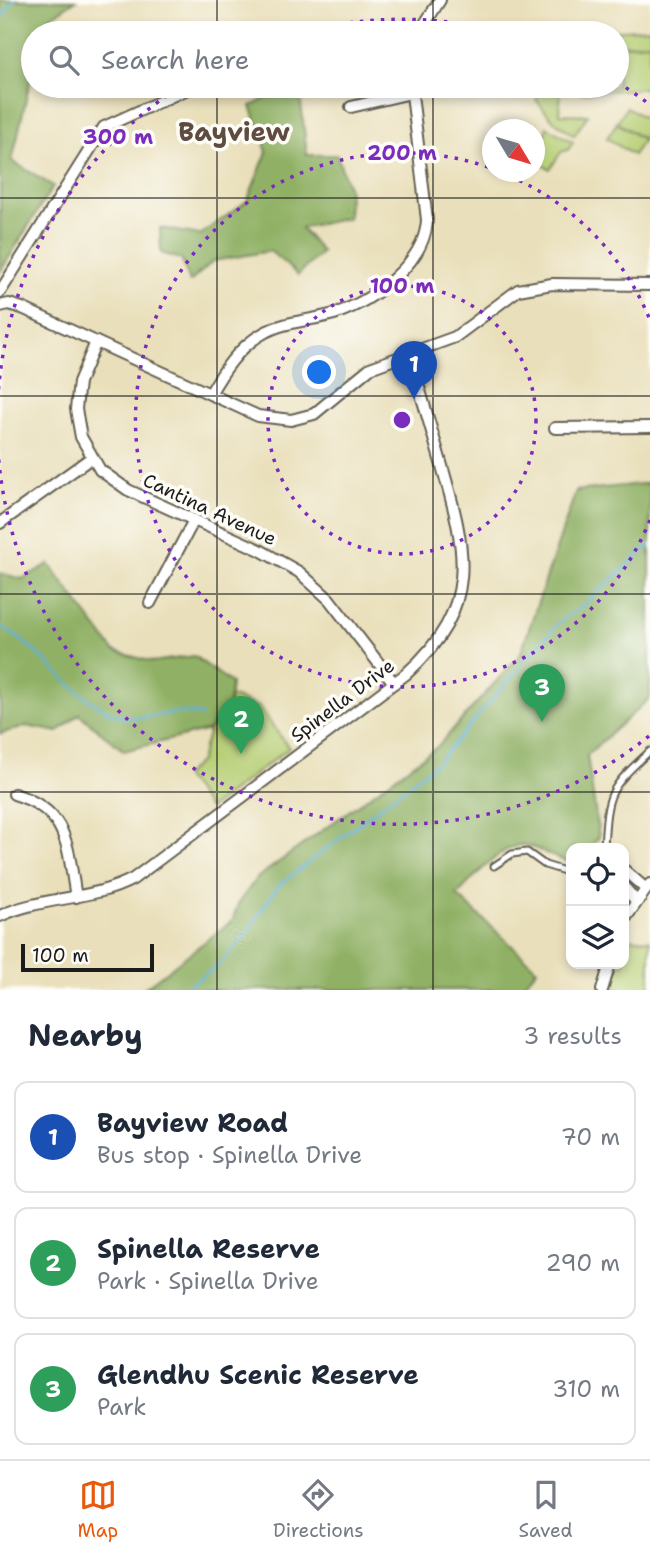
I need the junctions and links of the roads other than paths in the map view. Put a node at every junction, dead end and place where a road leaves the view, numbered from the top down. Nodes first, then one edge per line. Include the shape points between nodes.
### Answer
1 (440, 0) edge
2 (427, 21) edge
3 (168, 98) edge
4 (381, 98) edge
5 (412, 98) edge
6 (351, 107) dead end
7 (650, 285) edge
8 (0, 292) edge
9 (1, 303) edge
10 (96, 342) junction
11 (409, 353) junction
12 (210, 394) junction
13 (650, 427) edge
14 (555, 428) dead end
15 (91, 458) junction
16 (194, 520) junction
17 (0, 523) edge
18 (150, 603) dead end
19 (394, 683) junction
20 (650, 751) edge
21 (14, 794) dead end
22 (604, 843) edge
23 (494, 866) dead end
24 (566, 871) edge
25 (629, 874) edge
26 (648, 887) edge
27 (629, 893) edge
28 (76, 897) junction
29 (636, 901) junction
30 (629, 912) edge
31 (0, 916) edge
32 (608, 969) edge
33 (602, 990) edge

1 - 2 street
3 - 8 street via 104,127
4 - 6 street
5 - 12 street via 427,220 415,257 401,273 348,307 279,326 253,339
7 - 11 street via 525,287 455,337
9 - 10 street
10 - 12 street
10 - 15 street, Cantina Avenue via 79,382 76,409
11 - 12 street via 370,368 303,418 274,420
11 - 19 street, Spinella Drive via 459,524 463,570 444,631 428,653
13 - 14 street
15 - 16 street, Cantina Avenue via 119,485
15 - 17 street
16 - 18 street
16 - 19 street, Cantina Avenue via 274,557 309,580 337,608
19 - 28 street, Spinella Drive via 134,879
20 - 22 lane via 616,782 609,795
21 - 28 street via 47,808 61,827
23 - 24 lane via 512,854 527,852 545,865
25 - 26 street
26 - 29 street
27 - 29 street
28 - 31 street, Spinella Drive
29 - 30 street
32 - 33 street

